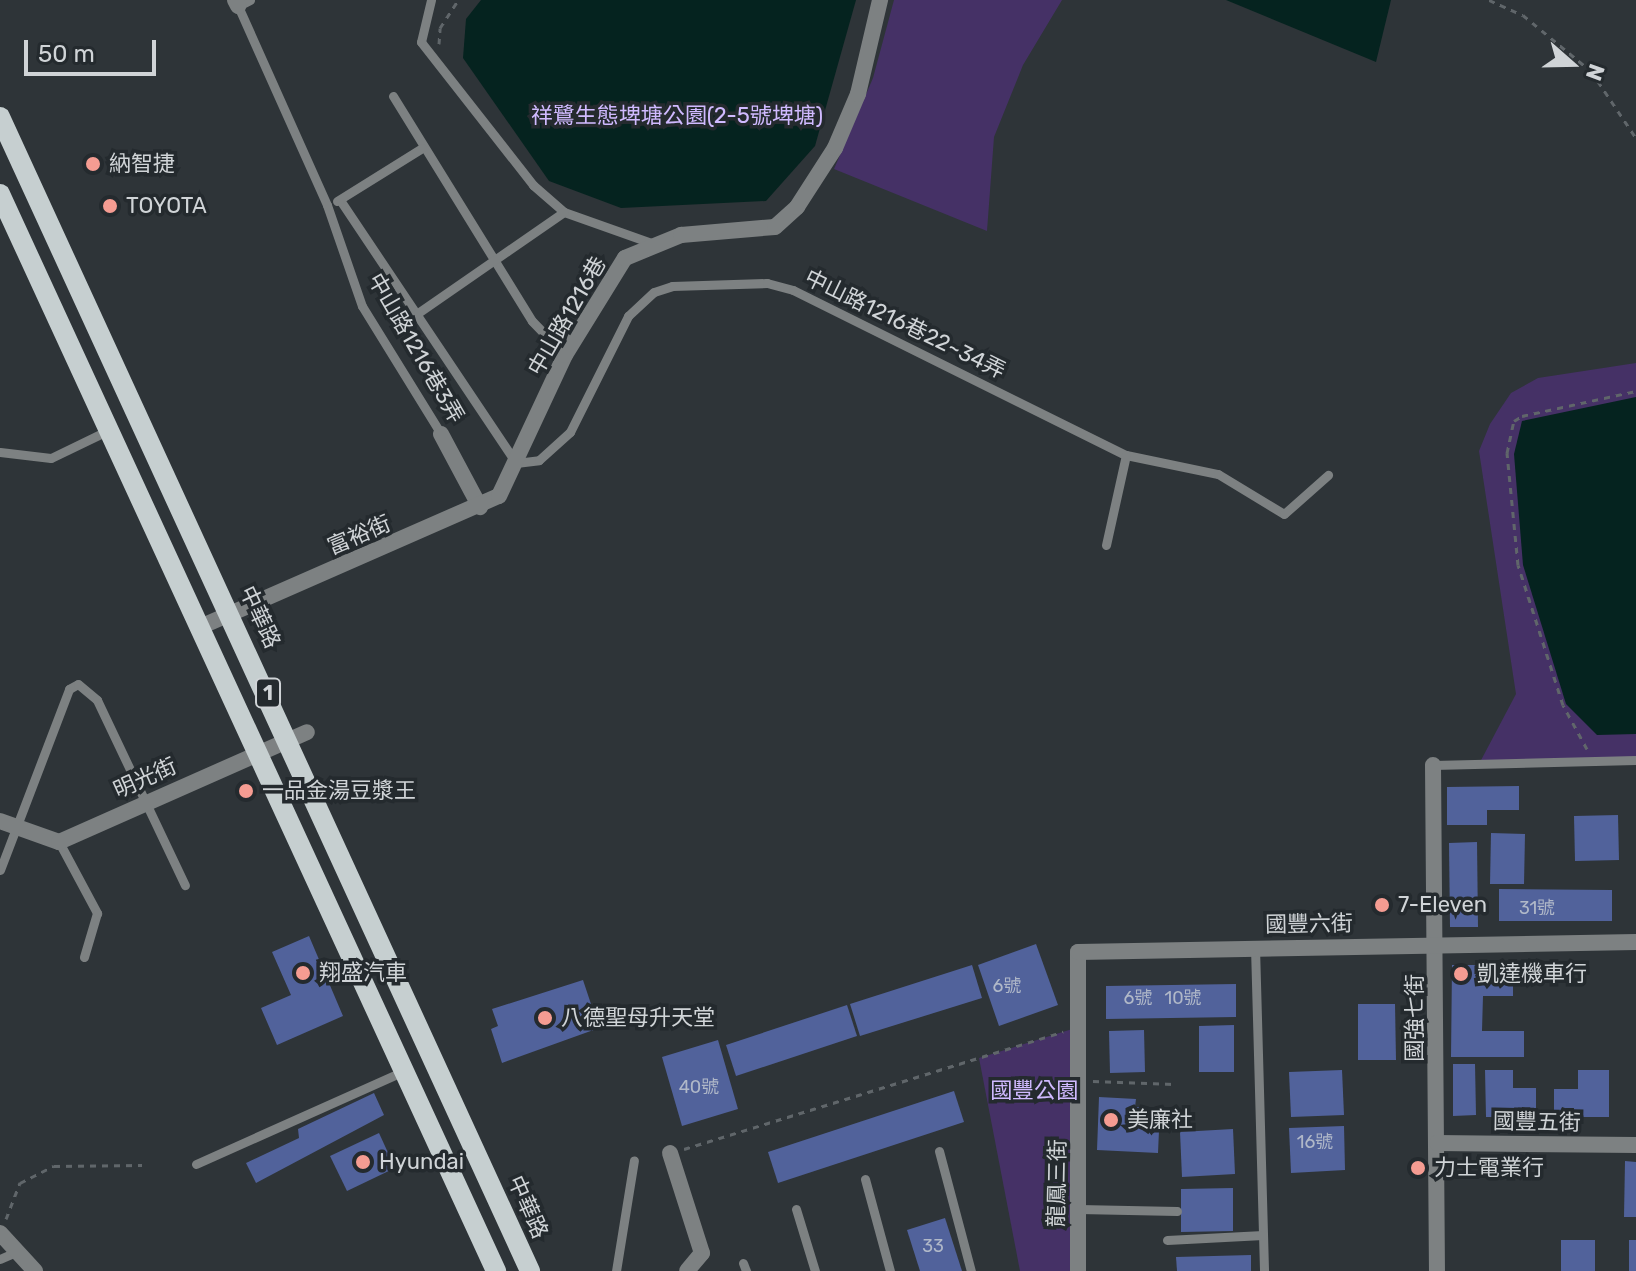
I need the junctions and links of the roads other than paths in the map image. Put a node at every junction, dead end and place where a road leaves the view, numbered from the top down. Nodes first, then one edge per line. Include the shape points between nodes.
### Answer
1 (431, 0) edge
2 (880, 0) edge
3 (241, 2) edge
4 (393, 96) dead end
5 (0, 117) edge
6 (422, 148) junction
7 (0, 194) edge
8 (340, 200) junction
9 (327, 205) junction
10 (564, 212) junction
11 (651, 243) junction
12 (495, 260) junction
13 (415, 315) junction
14 (565, 355) junction
15 (109, 430) junction
16 (441, 434) joint
17 (0, 452) edge
18 (1126, 455) junction
19 (516, 463) junction
20 (1328, 475) dead end
21 (480, 507) junction
22 (1106, 545) dead end
23 (232, 613) junction
24 (200, 627) junction
25 (298, 735) junction
26 (257, 752) junction
27 (1636, 760) edge
28 (1433, 765) joint
29 (145, 801) junction
30 (8, 824) edge
31 (59, 842) junction
32 (0, 870) edge
33 (185, 885) dead end
34 (1636, 942) edge
35 (1436, 945) junction
36 (1255, 947) junction
37 (1078, 952) joint
38 (84, 957) dead end
39 (404, 1071) junction
40 (1437, 1143) junction
41 (1636, 1145) edge
42 (939, 1151) dead end
43 (670, 1153) road end
44 (634, 1160) dead end
45 (196, 1164) dead end
46 (865, 1179) dead end
47 (796, 1209) dead end
48 (1079, 1209) junction
49 (1177, 1211) dead end
50 (0, 1233) edge
51 (1263, 1235) junction
52 (1167, 1240) dead end
53 (8, 1255) edge
54 (35, 1271) edge
55 (496, 1271) edge
56 (530, 1271) edge
57 (616, 1271) edge
58 (687, 1271) edge
59 (815, 1271) edge
60 (890, 1271) edge
61 (971, 1271) edge
62 (1078, 1271) edge
63 (1264, 1271) edge
64 (1437, 1271) edge

1 - 10 lane via 421,42 533,185
2 - 11 street, 中山路1216巷 via 858,94 835,148 797,207 775,227 681,235
3 - 9 lane, 中山路1216巷3弄
4 - 6 lane
5 - 23 main road, 中華路 / 1
6 - 8 lane
6 - 12 lane
7 - 15 main road, 1
8 - 9 lane
8 - 13 lane
9 - 16 lane, 中山路1216巷3弄 via 362,306
10 - 11 lane
10 - 12 lane
11 - 14 street, 中山路1216巷 via 625,258
12 - 13 lane
12 - 14 lane via 532,321
13 - 19 lane
14 - 19 street, 中山路1216巷
15 - 17 lane via 51,458
15 - 24 main road, 1
16 - 21 street, 中山路1216巷3弄
18 - 19 lane, 中山路1216巷22~34弄 via 807,296 767,283 672,286 654,292 628,316 570,432 539,460
18 - 20 lane, 中山路1216巷22~34弄 via 1218,474 1284,514
18 - 22 lane
19 - 21 street, 富裕街 via 499,496
21 - 23 street, 富裕街
23 - 24 street, 富裕街
23 - 25 main road, 中華路 / 1
24 - 26 main road, 1
25 - 26 street, 明光街
25 - 56 main road, 中華路 / 1
26 - 29 street, 明光街
26 - 39 main road, 1
27 - 28 lane
28 - 35 street, 國強七街
29 - 30 lane via 97,700 82,685 69,689
29 - 31 street, 明光街
29 - 33 lane
30 - 31 street
30 - 32 lane
31 - 38 lane via 97,913
34 - 35 street, 國豐六街
35 - 36 street, 國豐六街
35 - 40 street, 國強七街
36 - 37 street, 國豐六街
36 - 51 lane
37 - 48 street, 龍鳳三街
39 - 45 lane
39 - 55 main road, 1
40 - 41 street, 國豐五街
40 - 64 street, 國強七街
42 - 61 lane
43 - 58 street via 702,1253
44 - 57 lane
46 - 60 lane
47 - 59 lane
48 - 49 lane
48 - 62 street, 龍鳳三街
50 - 53 street
51 - 52 lane
51 - 63 lane
53 - 54 street

